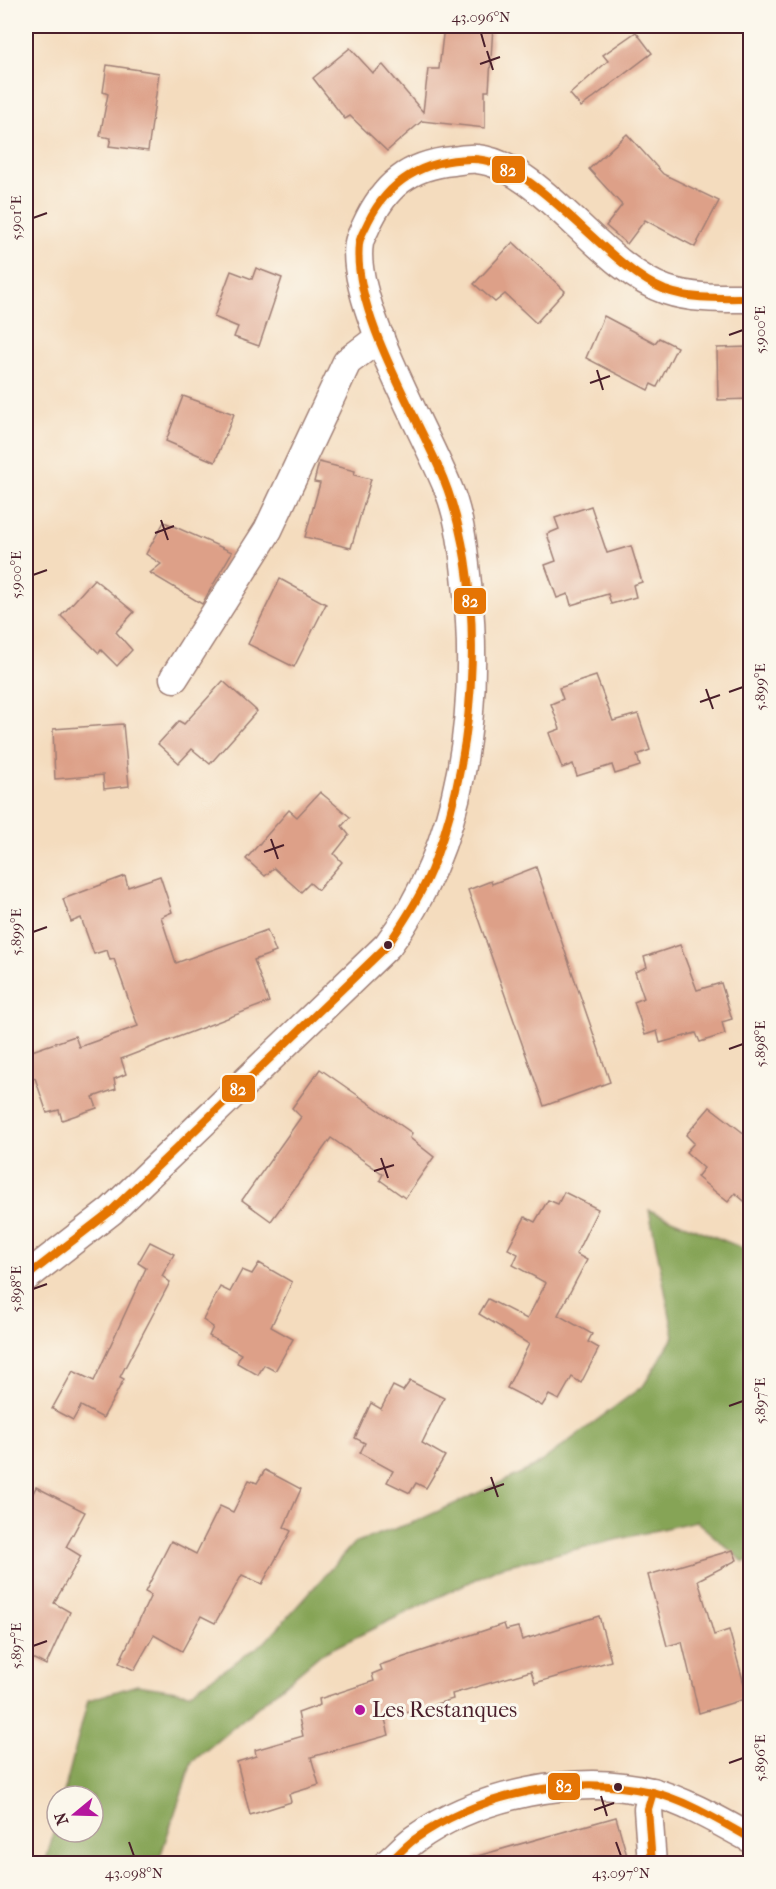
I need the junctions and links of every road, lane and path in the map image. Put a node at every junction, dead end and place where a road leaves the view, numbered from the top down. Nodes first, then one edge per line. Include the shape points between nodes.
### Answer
1 (750, 298) edge
2 (380, 337) junction
3 (174, 678) dead end
4 (26, 1277) edge
5 (653, 1792) junction
6 (750, 1839) edge
7 (387, 1863) edge
8 (652, 1863) edge

1 - 2 street via 713,298 666,290 631,272 516,173 478,159 433,163 400,178 376,202 359,243 362,282
2 - 3 street via 347,362 268,530
2 - 4 street via 450,492 465,560 472,633 466,746 455,795 425,888 388,945 111,1211
5 - 6 street via 722,1822
5 - 7 street via 584,1785 555,1787 495,1802 438,1824
5 - 8 street via 648,1809

